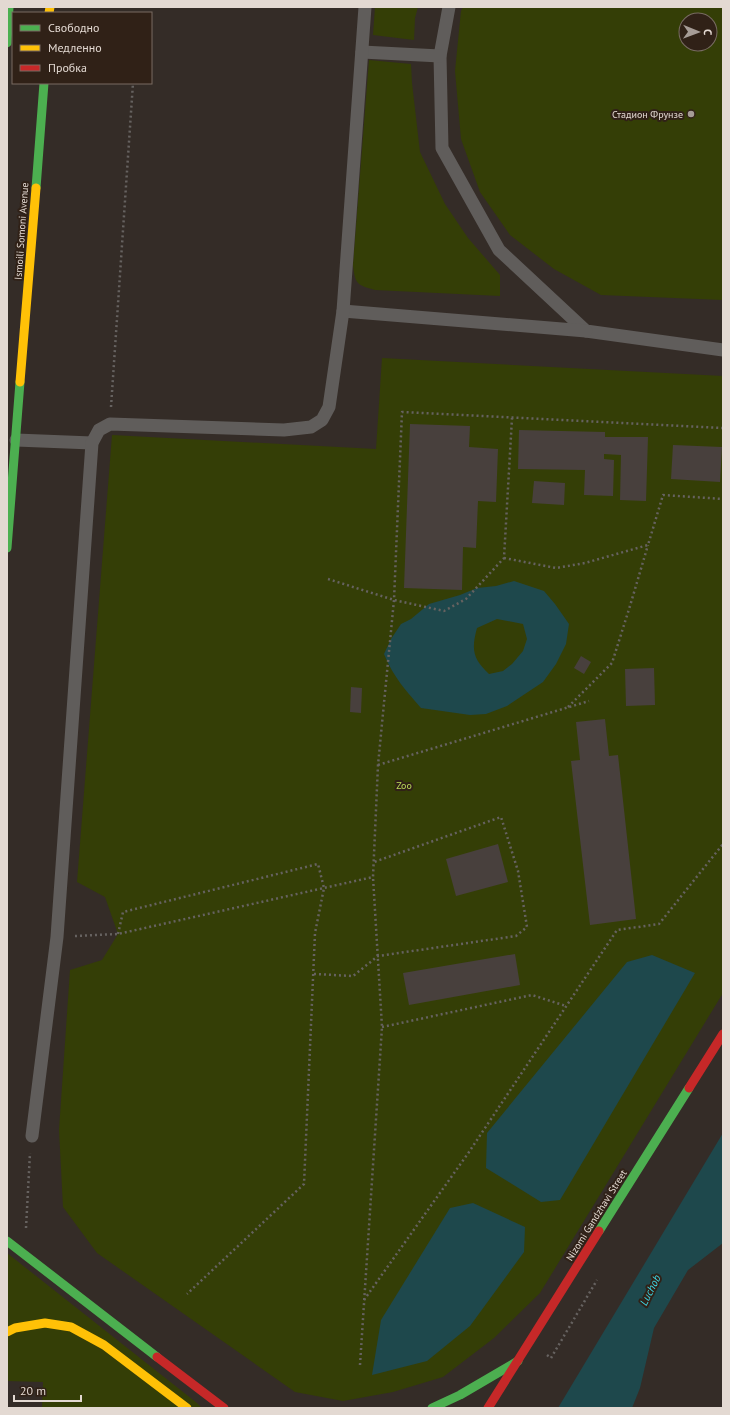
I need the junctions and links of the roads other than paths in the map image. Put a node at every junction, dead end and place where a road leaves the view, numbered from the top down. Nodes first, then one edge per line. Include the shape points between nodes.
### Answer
1 (9, 7) edge
2 (365, 7) edge
3 (449, 7) edge
4 (7, 43) edge
5 (362, 52) junction
6 (440, 56) junction
7 (44, 84) edge
8 (343, 311) junction
9 (586, 331) junction
10 (723, 350) edge
11 (16, 440) junction
12 (92, 443) junction
13 (7, 548) edge
14 (723, 1034) edge
15 (32, 1136) road end
16 (7, 1241) edge
17 (7, 1332) edge
18 (518, 1361) junction
19 (187, 1408) edge
20 (224, 1408) edge
21 (432, 1408) edge
22 (488, 1408) edge

1 - 4 main road
2 - 5 lane
3 - 6 lane
5 - 6 lane
5 - 8 lane
6 - 9 lane via 442,148 499,250
7 - 11 main road, Ismoili Somoni Avenue
8 - 9 lane
8 - 12 lane via 329,407 322,420 311,427 284,430 110,424 99,430
9 - 10 lane
11 - 12 lane
11 - 13 main road, Ismoili Somoni Avenue
12 - 15 lane via 57,937
14 - 18 main road, Nizomi Gandzhavi Street
16 - 20 main road
17 - 19 main road via 15,1328 45,1323 71,1328 104,1345
18 - 21 main road via 460,1395
18 - 22 main road, Nizomi Gandzhavi Street

